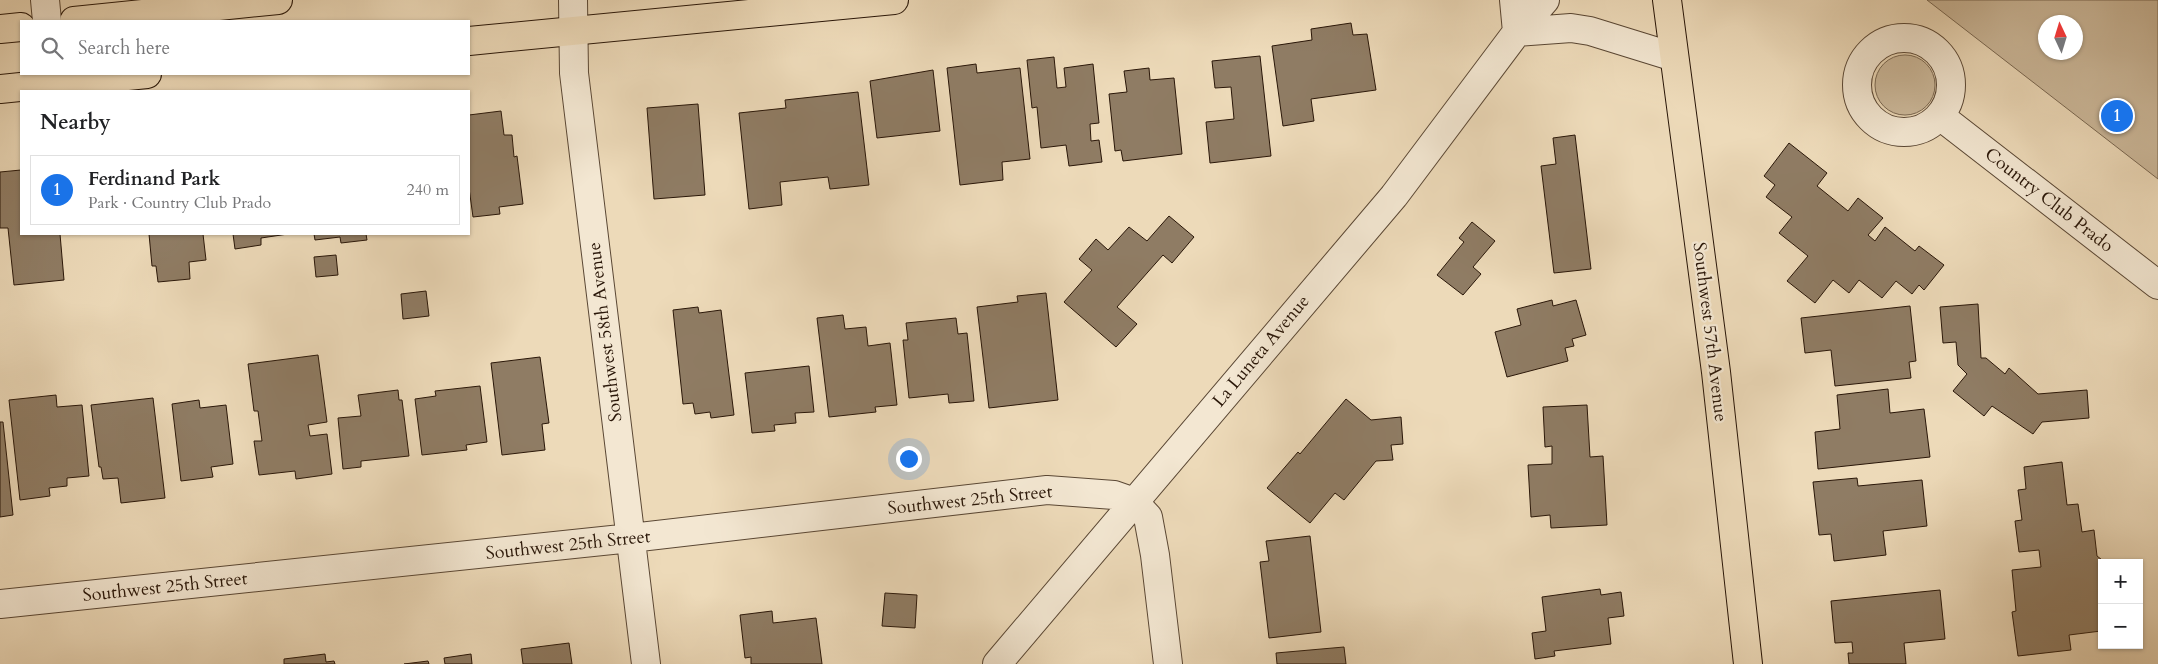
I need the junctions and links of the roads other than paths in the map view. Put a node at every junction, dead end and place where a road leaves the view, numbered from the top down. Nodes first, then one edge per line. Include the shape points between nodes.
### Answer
1 (45, 0) edge
2 (278, 0) edge
3 (573, 0) edge
4 (894, 0) edge
5 (1514, 0) edge
6 (1545, 0) edge
7 (1666, 0) edge
8 (47, 20) edge
9 (84, 20) edge
10 (20, 27) edge
11 (0, 29) edge
12 (572, 30) junction
13 (1517, 32) junction
14 (470, 41) edge
15 (1674, 57) junction
16 (128, 75) edge
17 (52, 79) edge
18 (0, 89) edge
19 (1940, 116) dead end
20 (2158, 284) edge
21 (1134, 502) junction
22 (630, 538) junction
23 (0, 604) edge
24 (646, 664) edge
25 (997, 664) edge
26 (1168, 664) edge
27 (1748, 664) edge

1 - 8 street
2 - 9 main road
3 - 12 street, Southwest 58th Avenue
4 - 12 main road
5 - 13 street
6 - 13 street, La Luneta Avenue
7 - 15 main road, Southwest 57th Avenue
10 - 11 main road
12 - 14 main road
12 - 22 street, Southwest 58th Avenue via 574,73
13 - 15 street via 1571,28
13 - 21 street, La Luneta Avenue via 1394,196
15 - 27 main road, Southwest 57th Avenue via 1716,372
16 - 17 main road
17 - 18 main road
19 - 20 street, Country Club Prado
21 - 22 street, Southwest 25th Street via 1106,494 1047,490
21 - 25 street, La Luneta Avenue
21 - 26 street via 1148,517 1152,534
22 - 23 street, Southwest 25th Street
22 - 24 street, Southwest 58th Avenue

